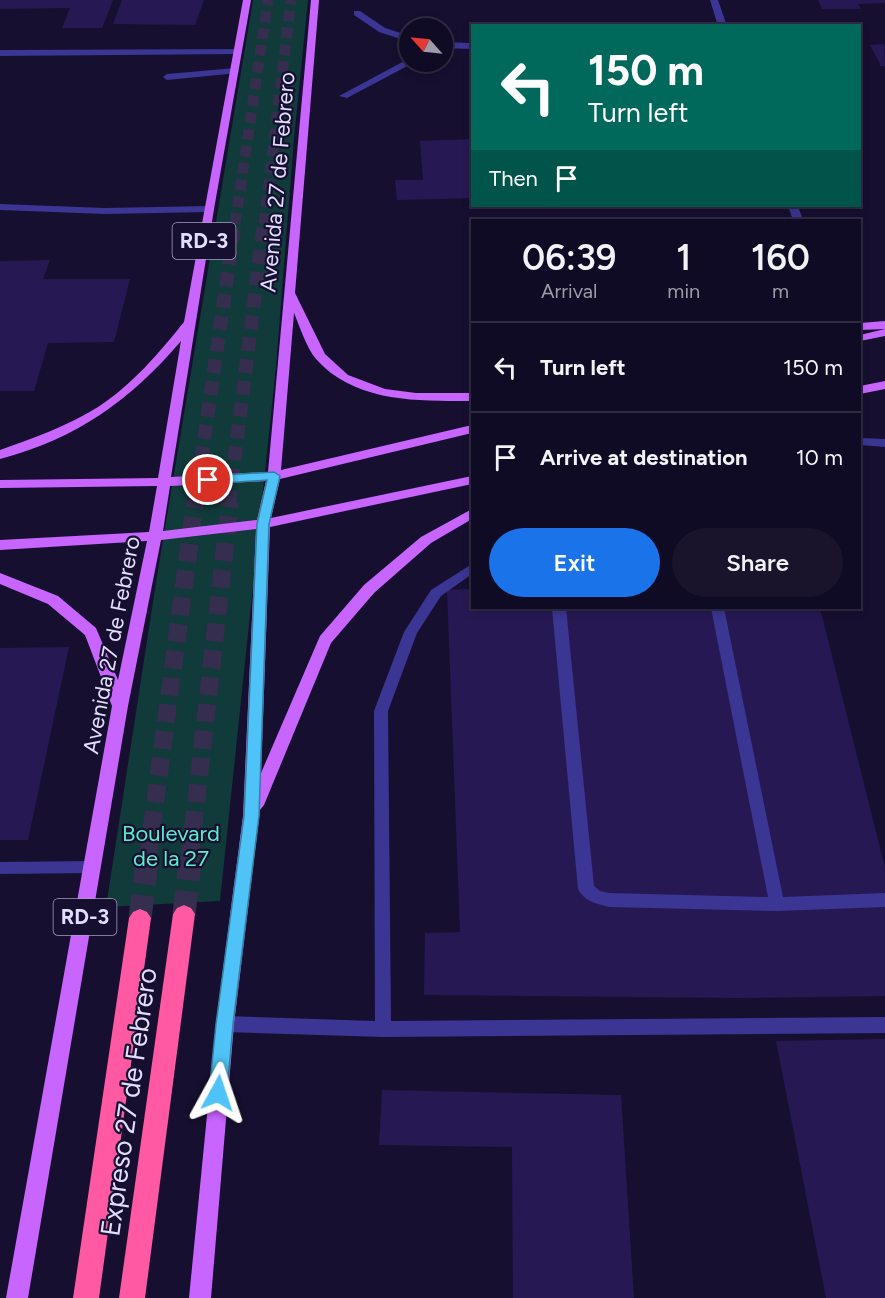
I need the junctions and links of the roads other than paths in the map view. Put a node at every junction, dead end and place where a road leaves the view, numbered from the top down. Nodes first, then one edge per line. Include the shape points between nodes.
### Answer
1 (247, 0) edge
2 (315, 0) edge
3 (714, 0) edge
4 (357, 12) dead end
5 (722, 24) edge
6 (399, 35) edge
7 (453, 46) edge
8 (471, 46) edge
9 (238, 51) junction
10 (0, 53) edge
11 (399, 67) edge
12 (235, 71) junction
13 (167, 77) dead end
14 (344, 96) dead end
15 (0, 207) edge
16 (209, 209) junction
17 (290, 293) junction
18 (190, 323) junction
19 (885, 325) edge
20 (861, 326) edge
21 (885, 332) edge
22 (861, 338) edge
23 (885, 385) edge
24 (861, 390) edge
25 (471, 397) edge
26 (471, 429) edge
27 (861, 442) edge
28 (885, 444) edge
29 (0, 454) edge
30 (274, 476) junction
31 (471, 480) edge
32 (164, 482) junction
33 (0, 484) edge
34 (471, 514) edge
35 (263, 524) junction
36 (155, 536) junction
37 (0, 545) edge
38 (471, 569) edge
39 (0, 578) edge
40 (559, 609) edge
41 (718, 609) edge
42 (120, 706) junction
43 (251, 816) junction
44 (0, 867) edge
45 (93, 867) junction
46 (885, 900) edge
47 (777, 904) junction
48 (184, 914) tunnel mouth
49 (140, 918) tunnel mouth
50 (225, 1024) junction
51 (885, 1025) edge
52 (383, 1029) junction
53 (17, 1298) edge
54 (86, 1298) edge
55 (132, 1298) edge
56 (200, 1298) edge

1 - 9 main road, Avenida 27 de Febrero / RD-3
2 - 17 main road, Avenida 27 de Febrero
3 - 5 street
4 - 6 street via 382,30
7 - 8 street
9 - 10 street
9 - 12 main road, Avenida 27 de Febrero / RD-3
11 - 14 street
12 - 13 lane
12 - 16 main road, Avenida 27 de Febrero / RD-3
15 - 16 lane
16 - 18 main road, Avenida 27 de Febrero / RD-3
17 - 25 main road via 320,356 344,378 383,392 416,397
17 - 30 main road, Avenida 27 de Febrero
18 - 29 main road via 154,366 111,404 54,435
18 - 32 main road, Avenida 27 de Febrero / RD-3
19 - 20 main road
21 - 22 main road
23 - 24 main road
26 - 30 main road
27 - 28 lane
30 - 32 main road
30 - 35 main road, Avenida 27 de Febrero
31 - 35 main road
32 - 33 main road
32 - 36 main road, Avenida 27 de Febrero / RD-3
34 - 43 main road via 426,540 369,589 325,640
35 - 36 main road
35 - 43 main road, Avenida 27 de Febrero
36 - 37 main road
36 - 42 main road, Avenida 27 de Febrero / RD-3
38 - 52 lane via 436,593 411,632 381,711
39 - 42 main road via 53,600 91,632
40 - 47 lane via 586,889 609,900
41 - 47 lane
42 - 45 main road, Avenida 27 de Febrero / RD-3
43 - 50 main road, Avenida 27 de Febrero
44 - 45 lane
45 - 53 main road, Avenida 27 de Febrero / RD-3
46 - 47 lane
48 - 55 highway, Expreso 27 de Febrero
49 - 54 highway, Expreso 27 de Febrero / RD-3
50 - 52 lane
50 - 56 main road, Avenida 27 de Febrero
51 - 52 lane

